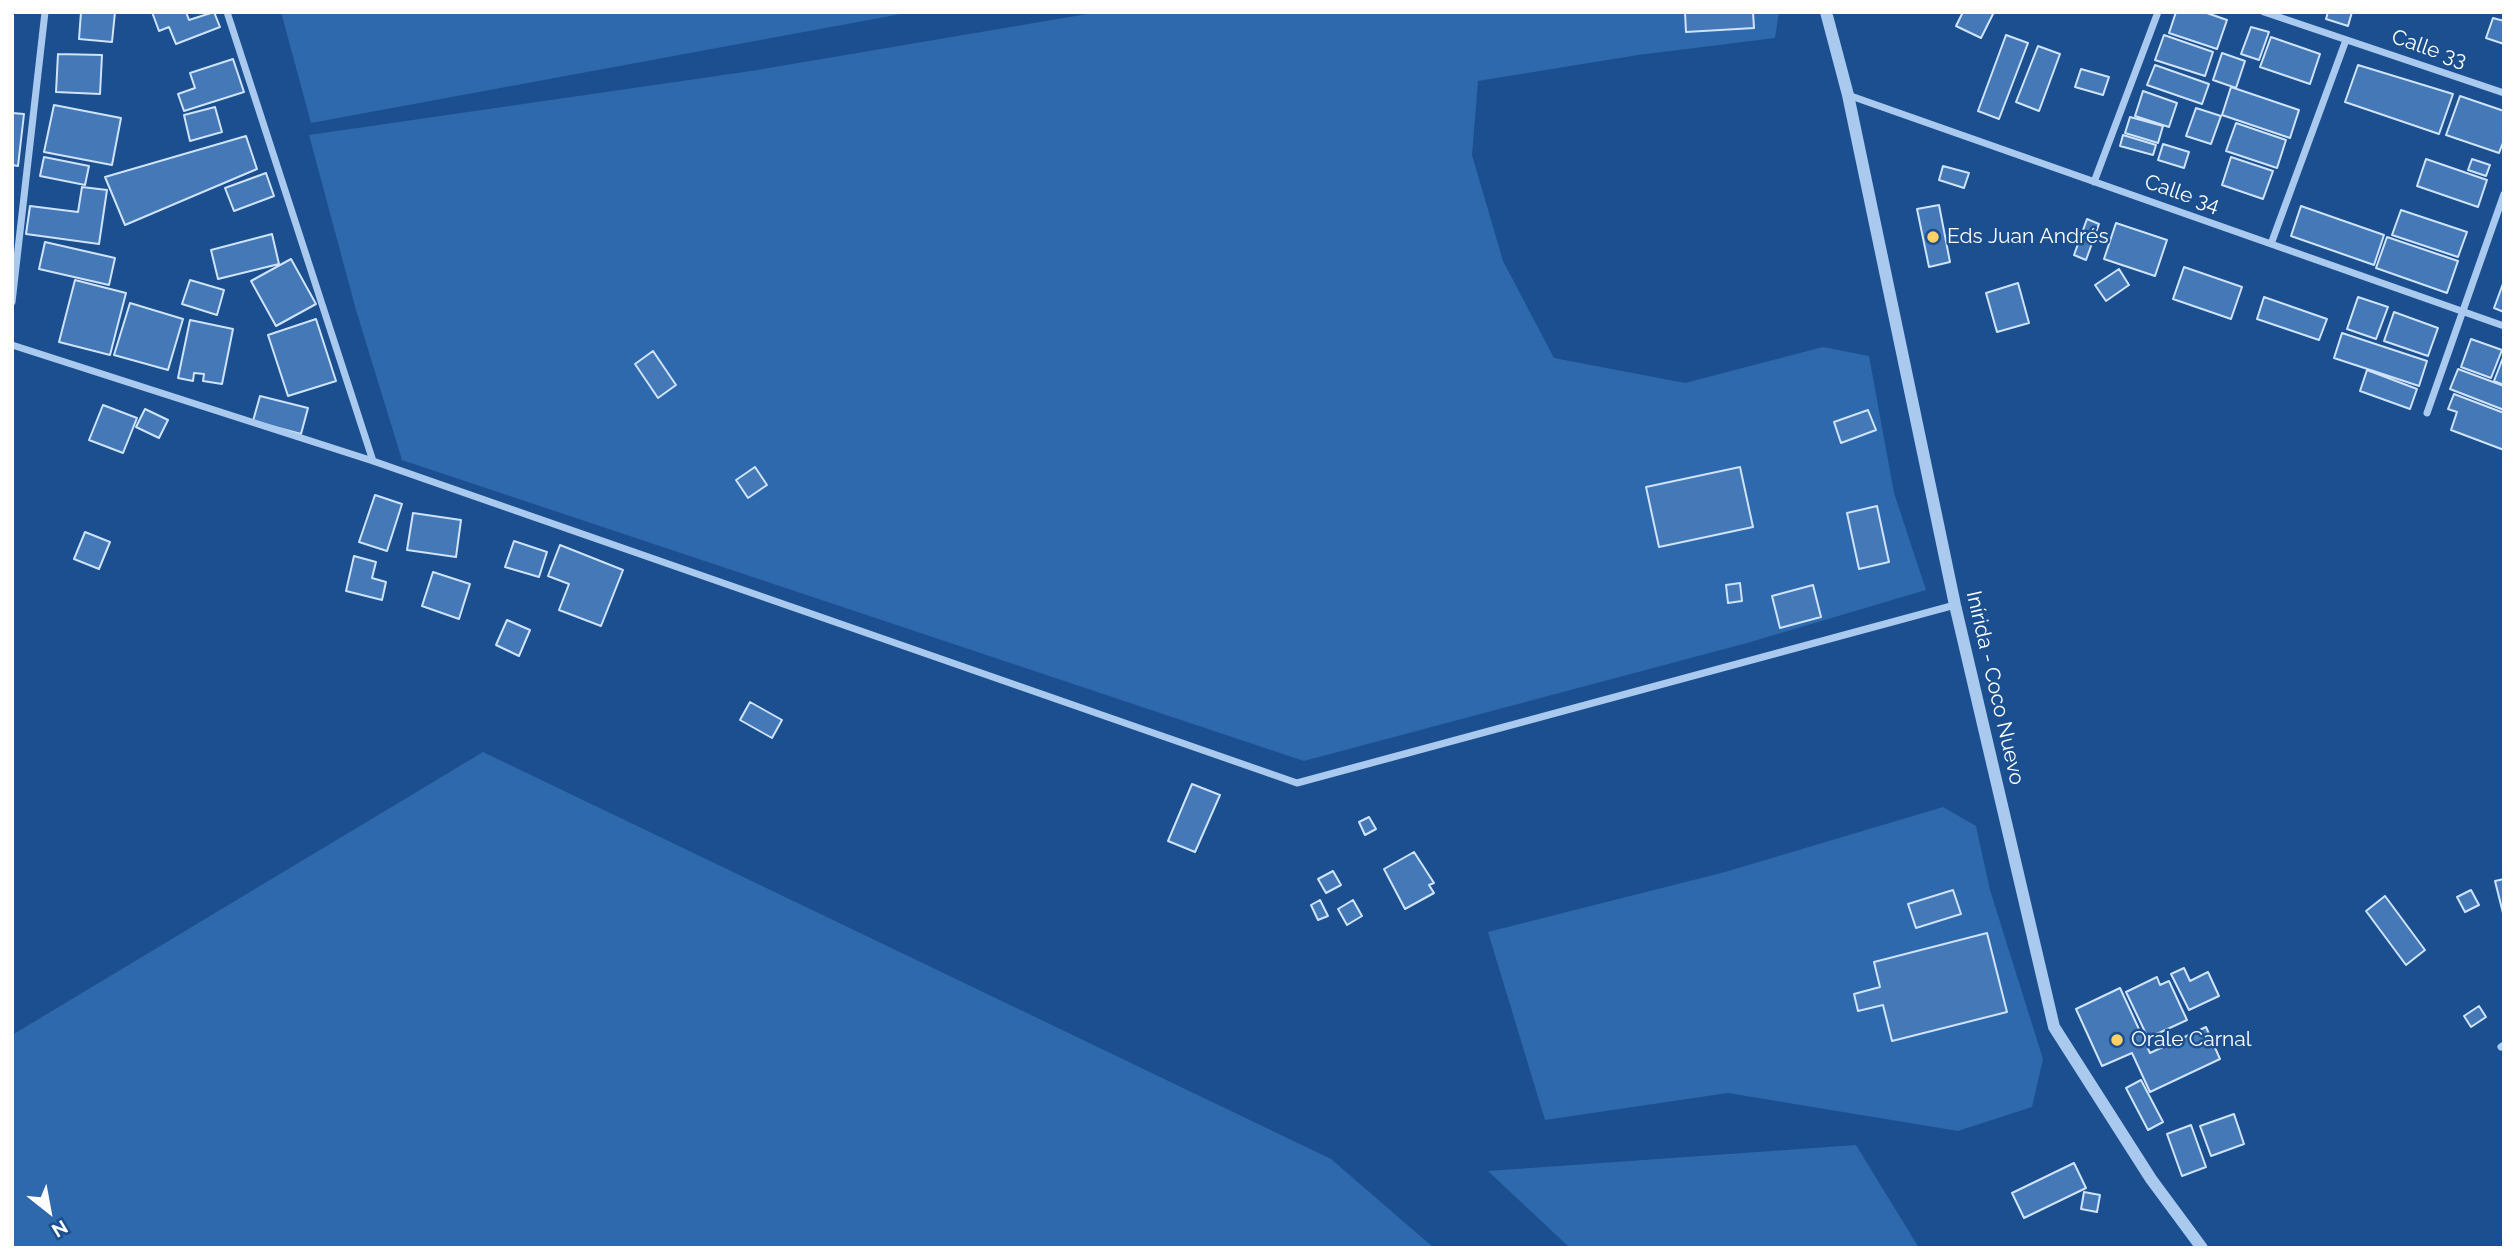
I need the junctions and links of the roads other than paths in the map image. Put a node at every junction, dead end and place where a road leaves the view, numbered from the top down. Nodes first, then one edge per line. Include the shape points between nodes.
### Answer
1 (44, 12) edge
2 (227, 12) edge
3 (1826, 12) edge
4 (2158, 12) edge
5 (2264, 12) edge
6 (2274, 14) edge
7 (2346, 40) junction
8 (2504, 93) edge
9 (1848, 95) junction
10 (2094, 182) junction
11 (2504, 194) edge
12 (2271, 244) junction
13 (12, 302) edge
14 (2464, 312) junction
15 (2504, 326) edge
16 (12, 345) edge
17 (2427, 414) dead end
18 (373, 461) junction
19 (1955, 605) junction
20 (2202, 1248) edge

1 - 13 street
2 - 18 street
3 - 9 street, Inírida - Coco Nuevo
4 - 10 street
5 - 6 street, Calle 33
6 - 7 street, Calle 33
7 - 8 street, Calle 33
7 - 12 street
9 - 10 street, Calle 34
9 - 19 street, Inírida - Coco Nuevo
10 - 12 street, Calle 34
11 - 14 street
12 - 14 street, Calle 34
14 - 15 street, Calle 34
14 - 17 street
16 - 18 street
18 - 19 street via 1297,783
19 - 20 street, Inírida - Coco Nuevo via 2054,1027

